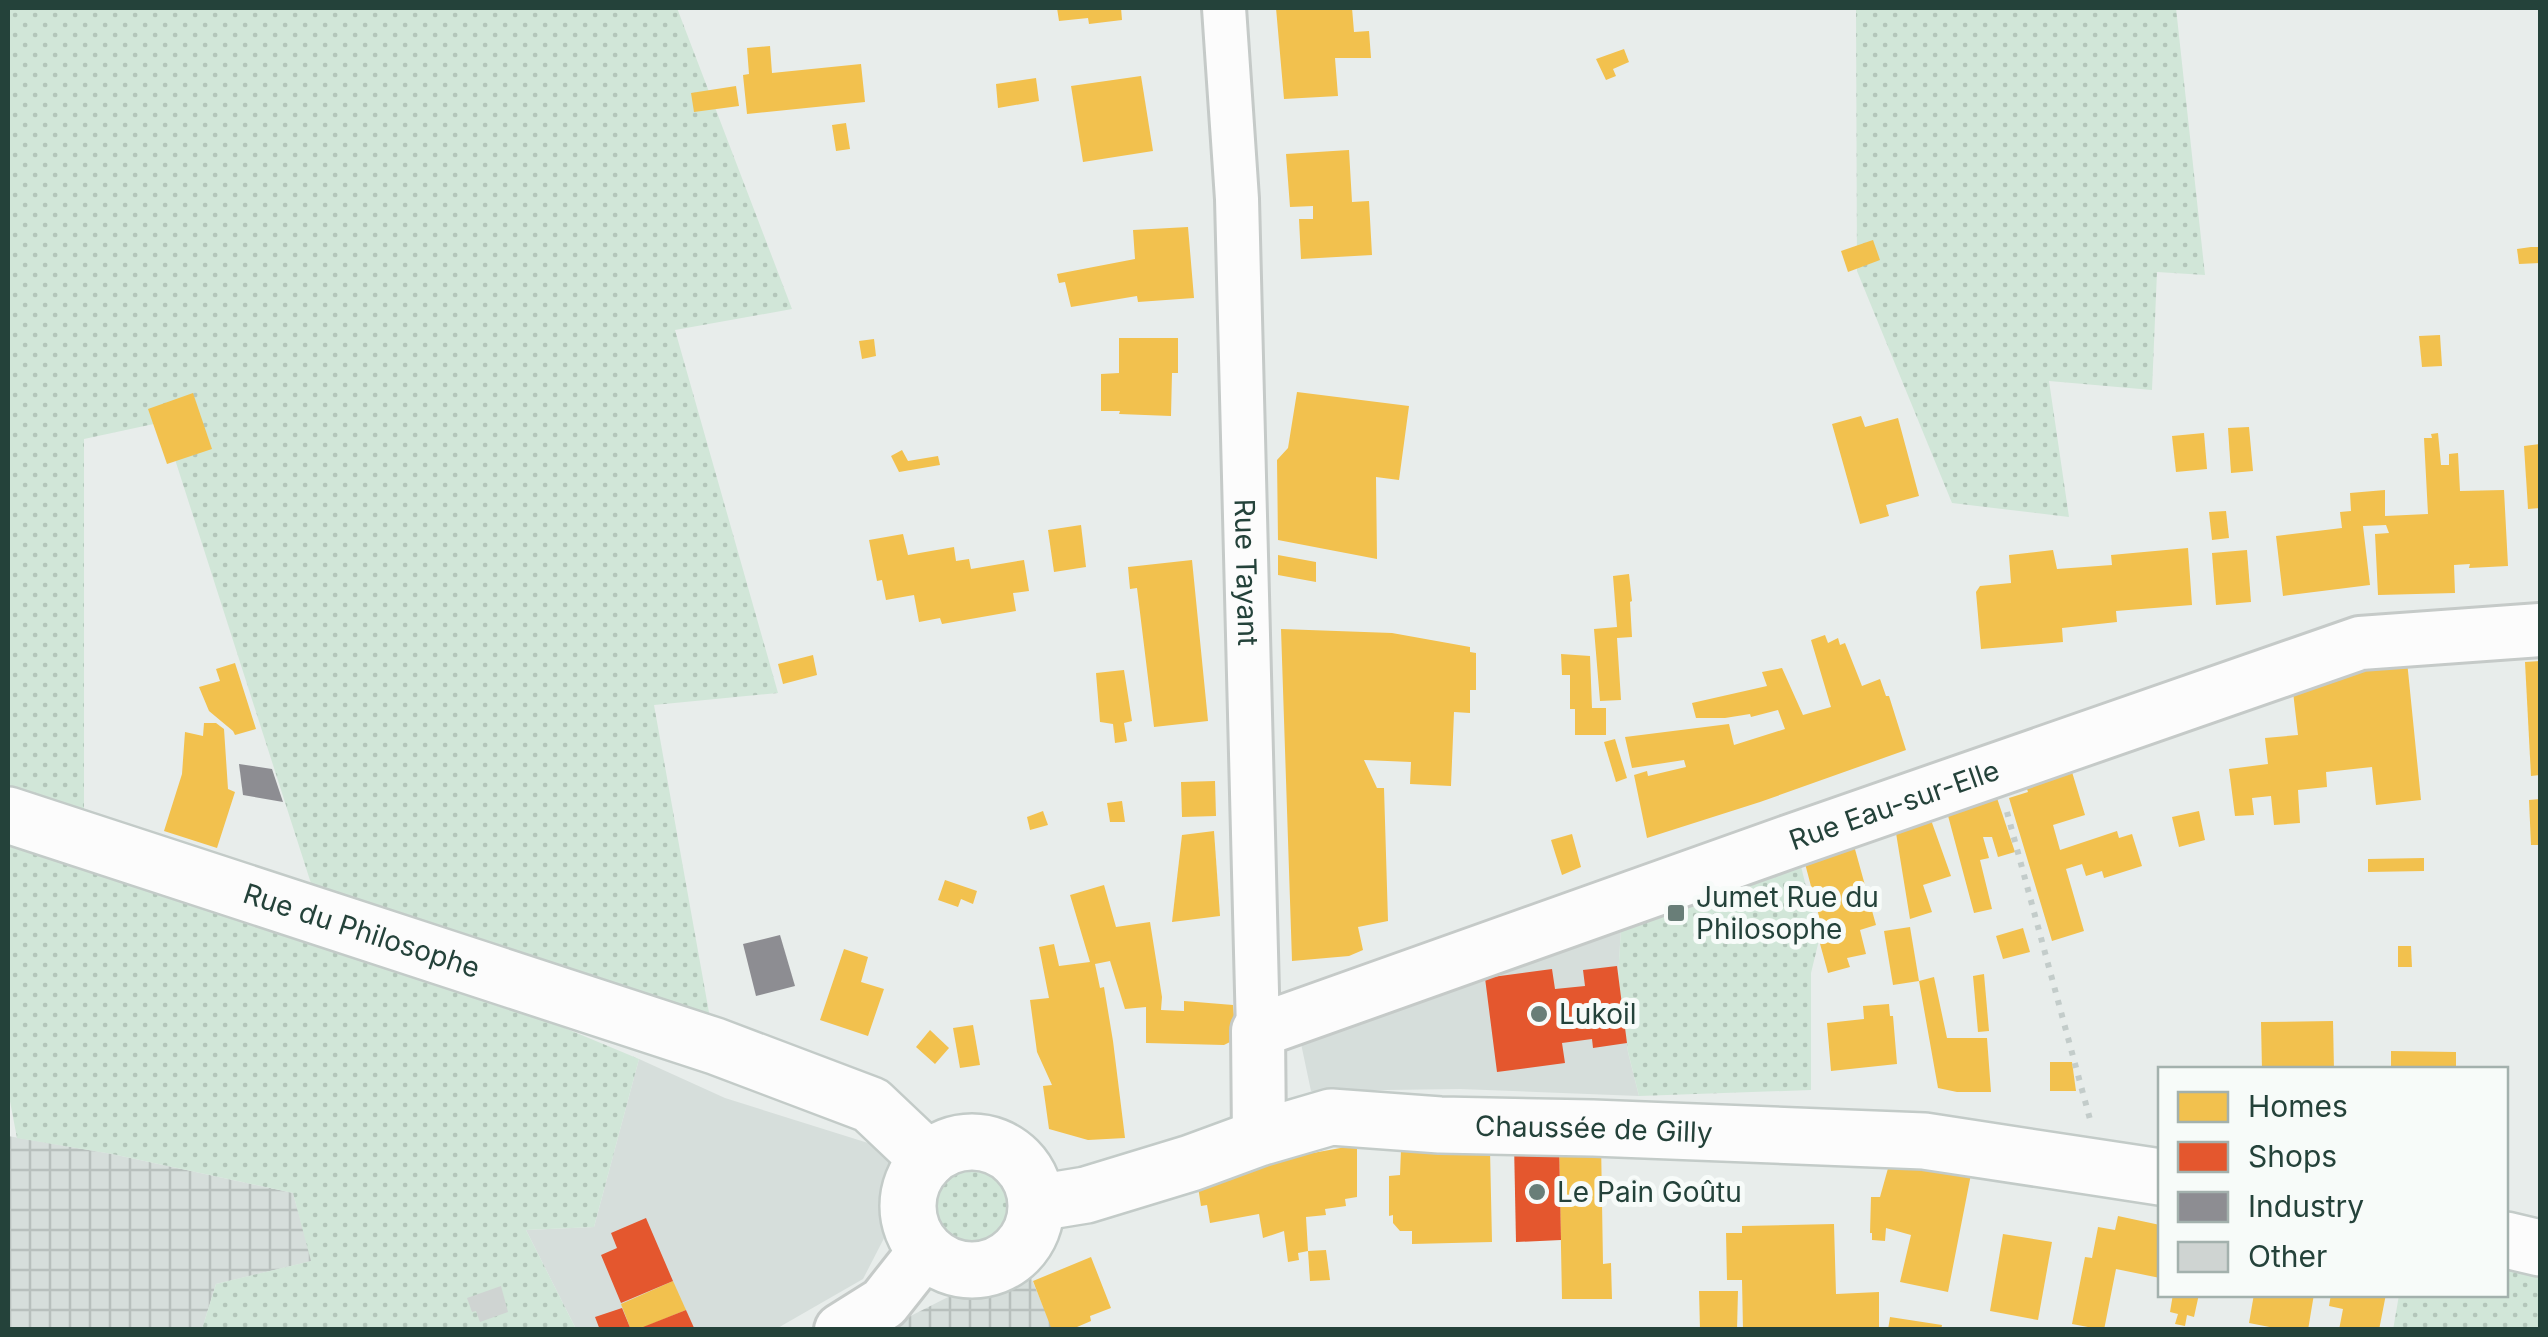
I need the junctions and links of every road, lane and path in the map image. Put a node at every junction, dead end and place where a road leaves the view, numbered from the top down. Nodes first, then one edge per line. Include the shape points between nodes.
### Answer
1 (1224, 8) edge
2 (2540, 630) edge
3 (1996, 770) junction
4 (8, 815) edge
5 (1258, 1031) junction
6 (1260, 1138) junction
7 (928, 1159) junction
8 (2104, 1168) junction
9 (2158, 1176) edge
10 (1037, 1203) junction
11 (2508, 1240) edge
12 (2540, 1248) edge
13 (925, 1251) junction
14 (841, 1330) edge

1 - 5 street, Rue Tayant via 1237,199
2 - 3 street, Rue Eau-sur-Elle via 2360,643
3 - 5 street, Rue Eau-sur-Elle
3 - 8 path
4 - 7 main road, Rue du Philosophe via 715,1046 871,1105
5 - 6 street, Rue Tayant
6 - 8 main road, Chaussée de Gilly via 1332,1117 1924,1141
6 - 10 main road, Chaussée de Gilly via 1086,1195
7 - 10 main road via 947,1147 991,1144 1030,1177
7 - 13 main road via 908,1194 908,1215
8 - 9 main road, Chaussée de Gilly
10 - 13 main road via 1032,1232 1004,1262 963,1270
11 - 12 main road
13 - 14 street via 884,1302

